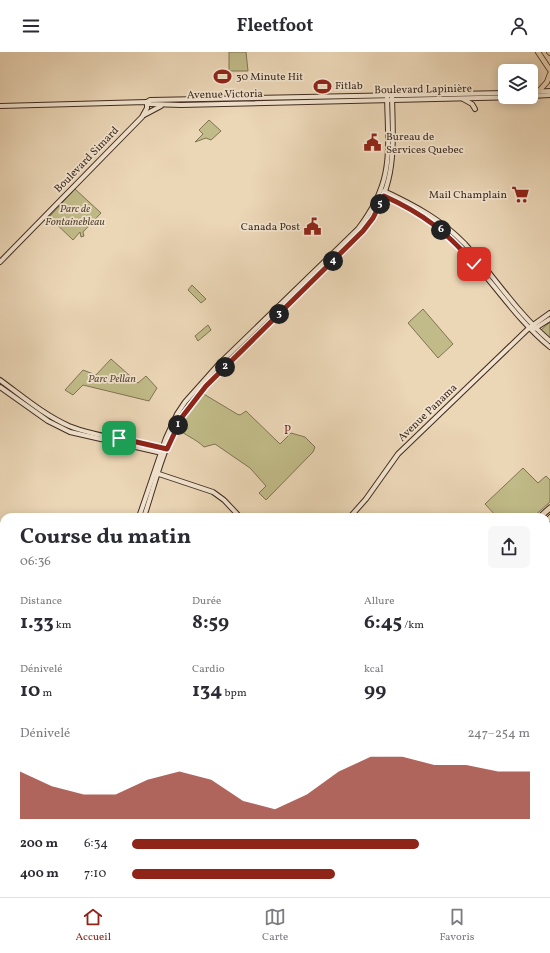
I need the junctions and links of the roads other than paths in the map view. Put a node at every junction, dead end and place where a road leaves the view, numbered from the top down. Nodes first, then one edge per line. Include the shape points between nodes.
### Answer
1 (538, 52) edge
2 (550, 70) edge
3 (550, 74) edge
4 (539, 91) joint
5 (550, 91) edge
6 (498, 93) edge
7 (390, 95) junction
8 (550, 95) edge
9 (538, 96) edge
10 (304, 97) joint
11 (498, 98) edge
12 (463, 99) junction
13 (390, 101) junction
14 (147, 102) junction
15 (304, 102) joint
16 (165, 105) junction
17 (0, 106) edge
18 (475, 109) dead end
19 (142, 117) junction
20 (382, 193) junction
21 (0, 262) edge
22 (550, 313) edge
23 (550, 319) edge
24 (531, 329) junction
25 (550, 341) edge
26 (550, 347) edge
27 (0, 380) edge
28 (0, 387) edge
29 (164, 448) junction
30 (163, 454) junction
31 (156, 473) junction
32 (141, 513) edge
33 (145, 513) edge
34 (236, 513) edge
35 (354, 513) edge

1 - 2 main road
3 - 4 main road
4 - 5 street
6 - 7 street, Boulevard Lapinière
7 - 10 street, Boulevard Lapinière
7 - 13 street
8 - 9 street
10 - 14 street, Avenue Victoria
11 - 12 street, Boulevard Lapinière
12 - 13 street, Boulevard Lapinière
12 - 18 street via 471,103
13 - 15 street, Boulevard Lapinière
13 - 20 street via 389,153
14 - 16 street, Avenue Victoria
14 - 17 street, Avenue Victoria
14 - 19 street, Boulevard Simard
15 - 16 street, Avenue Victoria
16 - 19 street via 153,109
19 - 21 street, Boulevard Simard
20 - 24 street via 432,219 465,244
20 - 29 street via 373,218 363,231 206,386 182,417
22 - 24 street, Avenue Panama
23 - 24 street, Avenue Panama
24 - 25 street
24 - 26 street
24 - 35 street, Avenue Panama via 398,454
27 - 29 street via 51,417 68,425 92,433
28 - 30 street via 48,421 70,432
29 - 30 street
30 - 31 street
31 - 32 street
31 - 33 street
31 - 34 street via 213,492

